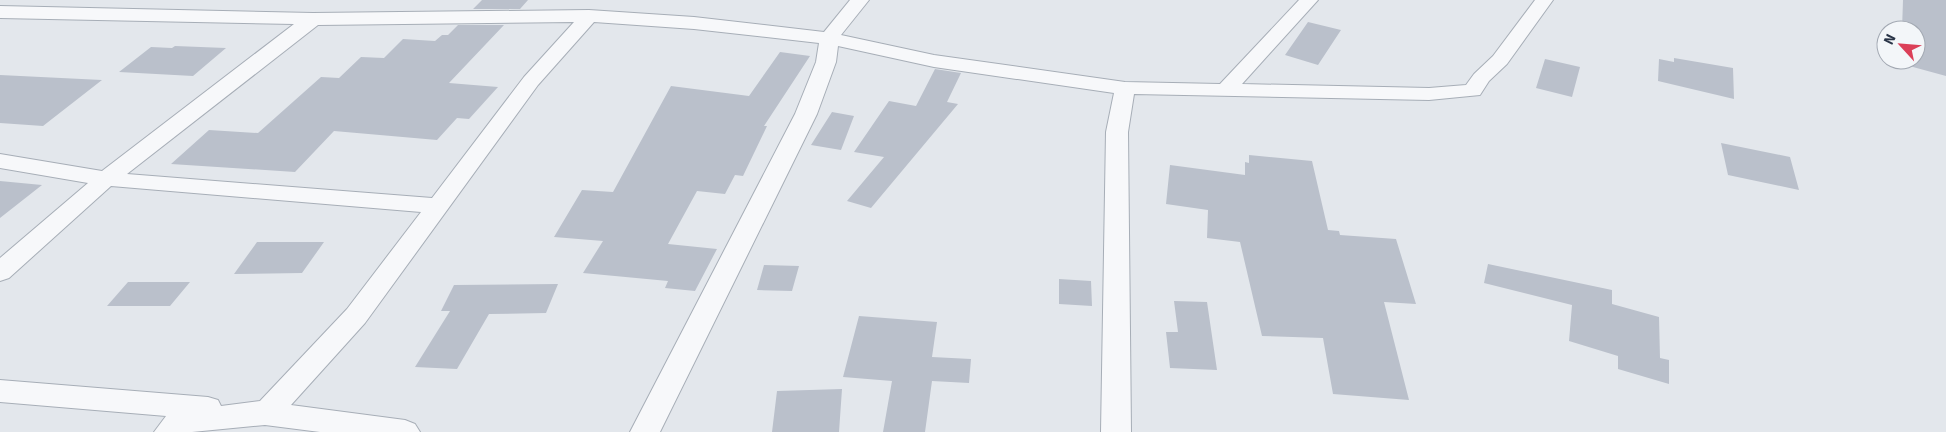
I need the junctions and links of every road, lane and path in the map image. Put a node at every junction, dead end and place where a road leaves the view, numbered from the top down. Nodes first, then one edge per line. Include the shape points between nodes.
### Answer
1 (860, 0) edge
2 (1308, 0) edge
3 (1544, 0) edge
4 (0, 12) edge
5 (589, 16) junction
6 (313, 19) junction
7 (829, 38) junction
8 (1125, 88) junction
9 (1227, 88) junction
10 (0, 161) edge
11 (106, 180) junction
12 (439, 206) junction
13 (0, 272) edge
14 (0, 391) edge
15 (267, 413) junction
16 (169, 432) edge
17 (405, 432) edge
18 (645, 432) edge
19 (1116, 432) edge

1 - 7 street
2 - 9 street
3 - 9 street via 1473,91 1429,94
4 - 6 street
5 - 6 street
5 - 7 street via 694,23
5 - 12 street via 531,81
6 - 11 street
7 - 8 street via 934,61
7 - 18 street via 826,62 806,114
8 - 9 street
8 - 19 street via 1117,132
10 - 11 street
11 - 12 street
11 - 13 street
12 - 15 street via 356,316
14 - 15 street
15 - 16 street via 178,422
15 - 17 street

